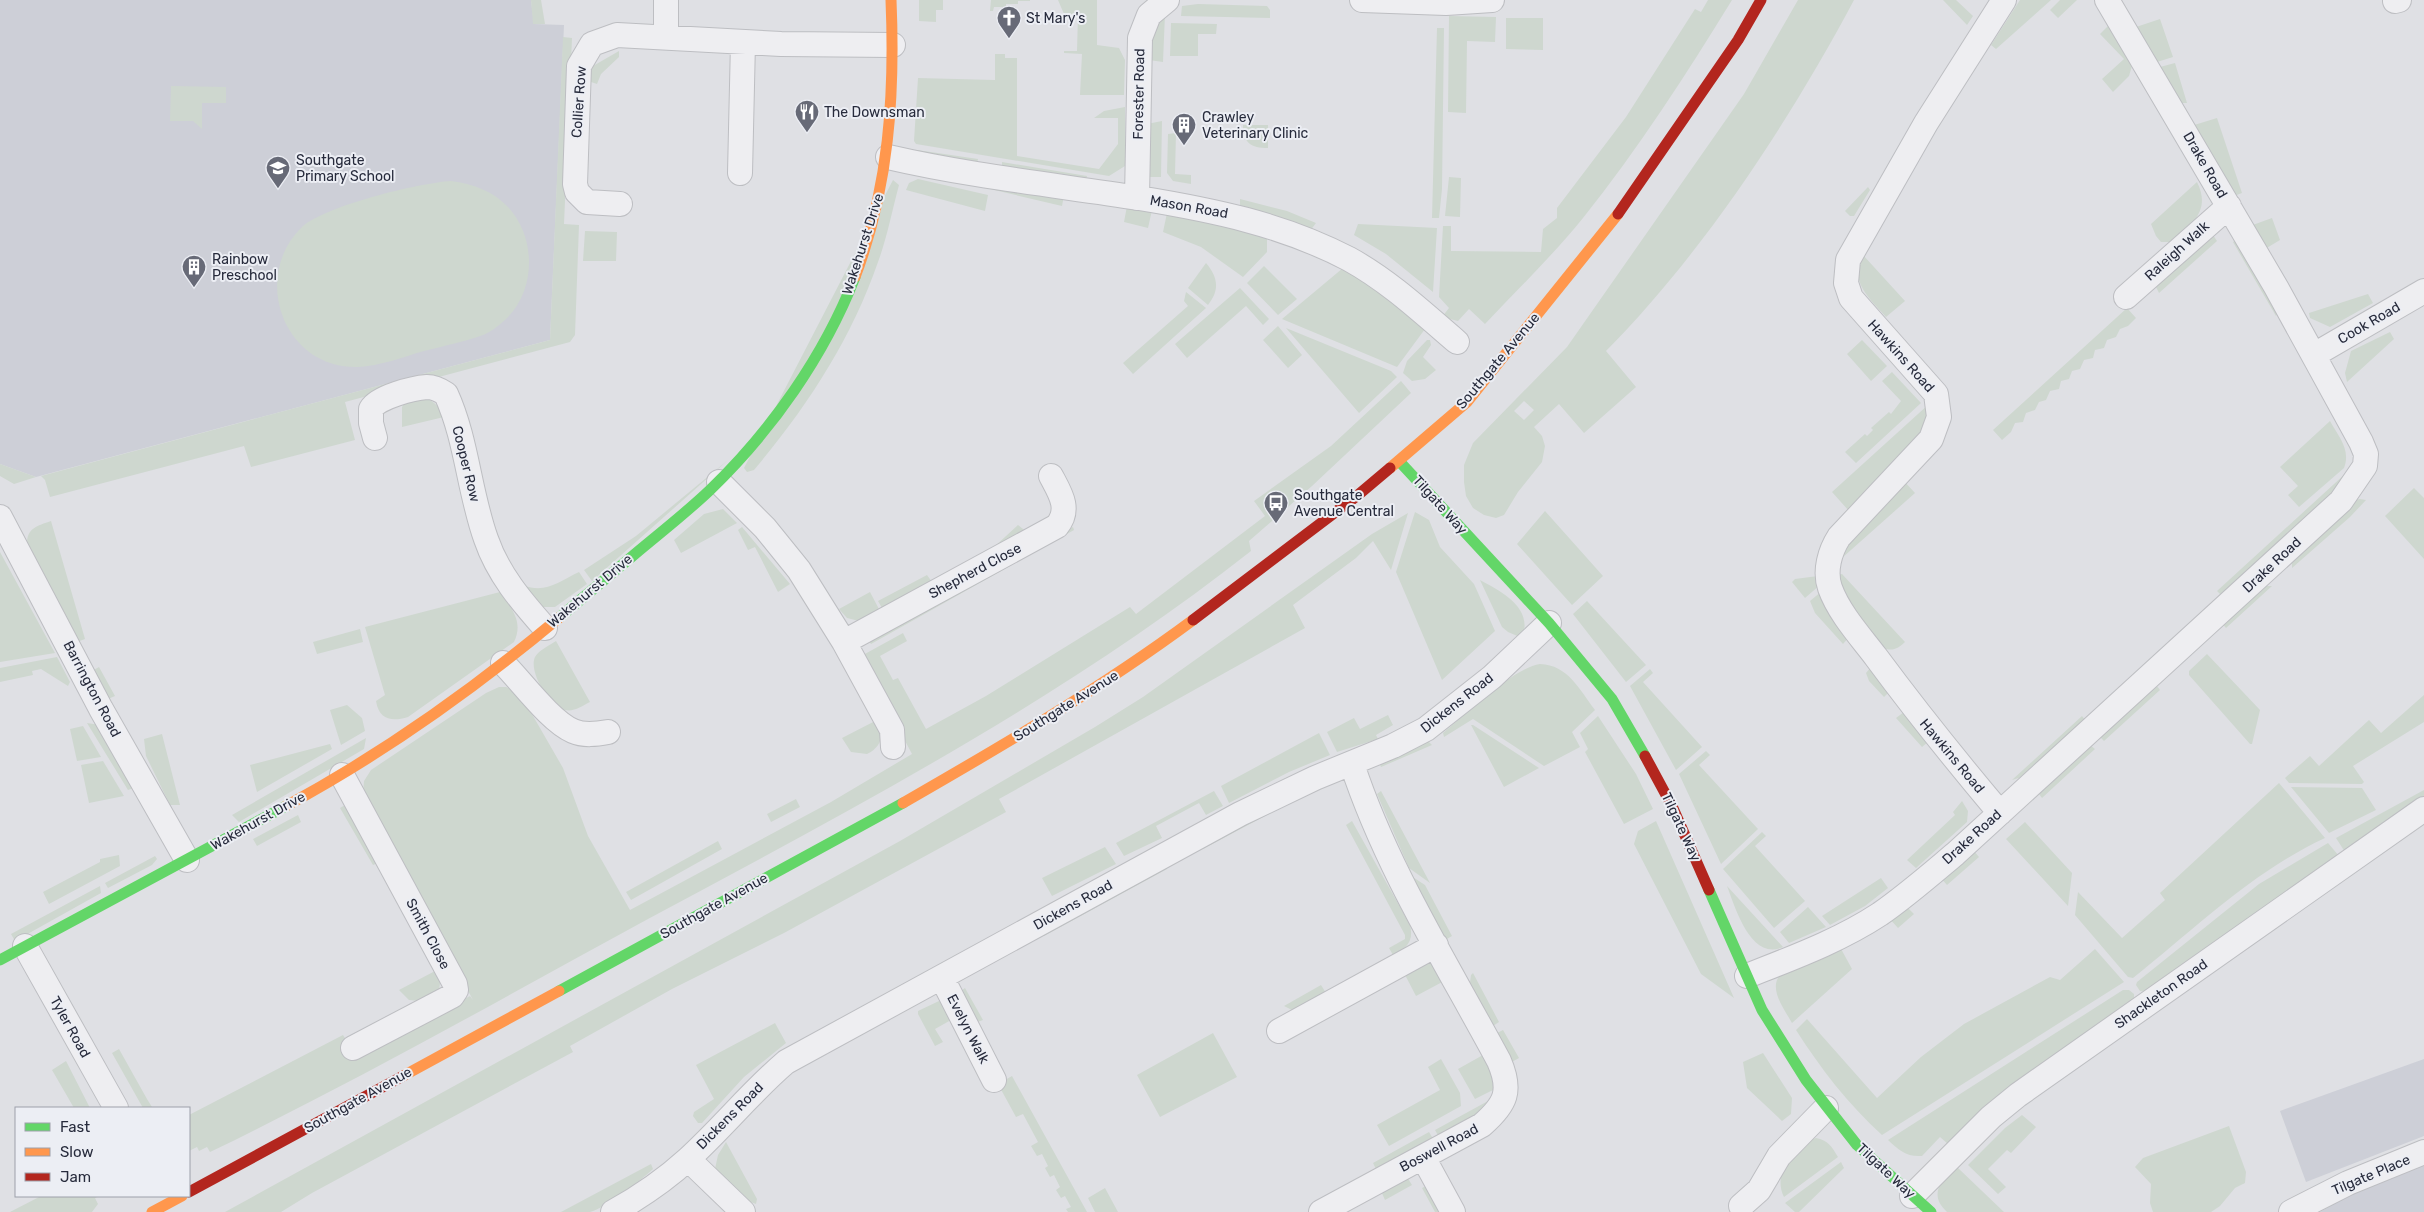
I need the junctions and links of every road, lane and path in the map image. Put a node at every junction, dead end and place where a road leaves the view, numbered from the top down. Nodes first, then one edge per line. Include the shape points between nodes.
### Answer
1 (666, 0) edge
2 (892, 0) edge
3 (1167, 0) edge
4 (1362, 0) edge
5 (1492, 0) edge
6 (1761, 0) edge
7 (2004, 0) edge
8 (2107, 0) edge
9 (666, 36) junction
10 (743, 42) junction
11 (894, 45) junction
12 (888, 157) junction
13 (740, 173) dead end
14 (1137, 198) junction
15 (620, 204) dead end
16 (2229, 206) junction
17 (2424, 291) edge
18 (2126, 297) dead end
19 (1457, 342) dead end
20 (2314, 355) junction
21 (376, 438) dead end
22 (1400, 461) junction
23 (1051, 476) dead end
24 (719, 482) junction
25 (0, 517) edge
26 (1550, 623) junction
27 (545, 628) junction
28 (844, 642) junction
29 (503, 663) junction
30 (608, 732) dead end
31 (894, 747) dead end
32 (1352, 764) junction
33 (342, 775) junction
34 (2424, 809) edge
35 (2000, 813) junction
36 (187, 860) junction
37 (1436, 945) junction
38 (25, 946) junction
39 (0, 960) edge
40 (1747, 976) junction
41 (942, 978) junction
42 (1279, 1031) dead end
43 (353, 1048) dead end
44 (994, 1080) dead end
45 (115, 1107) edge
46 (1826, 1108) junction
47 (2424, 1152) edge
48 (1423, 1157) junction
49 (688, 1159) junction
50 (190, 1191) edge
51 (1912, 1196) junction
52 (180, 1197) edge
53 (1741, 1206) dead end
54 (152, 1212) edge
55 (613, 1212) edge
56 (743, 1212) edge
57 (1321, 1212) edge
58 (1453, 1212) edge
59 (1931, 1212) edge
60 (2291, 1212) edge

1 - 9 street
2 - 11 street, Wakehurst Drive
3 - 14 street, Forester Road via 1155,8 1142,29
4 - 5 street via 1446,3
6 - 22 street, Southgate Avenue via 1728,56 1612,224 1467,402
7 - 35 street, Hawkins Road via 1926,123 1848,260 1846,283 1851,298 1936,394 1939,417 1931,439 1839,537 1831,553 1828,572 1829,586 1849,621 1918,715
8 - 16 street, Drake Road
9 - 10 street, Collier Row
9 - 15 street, Collier Row via 608,37 592,44 579,66 577,192 587,202
10 - 11 street, Collier Row
10 - 13 street
11 - 12 street, Wakehurst Drive
12 - 14 street, Mason Road
12 - 24 street, Wakehurst Drive via 864,250 835,322 776,416
14 - 19 street, Mason Road via 1264,223 1319,245 1375,275
16 - 18 street, Raleigh Walk
16 - 20 street, Drake Road
17 - 20 street, Cook Road
20 - 35 street, Drake Road via 2366,454 2360,476 2327,514
21 - 27 street, Cooper Row via 370,416 375,403 381,399 426,387 446,394 492,555 518,597
22 - 26 street, Tilgate Way
22 - 50 street, Southgate Avenue via 1143,657 1029,730 880,816
23 - 28 street, Shepherd Close via 1064,504 1062,520 1057,526
24 - 27 street, Wakehurst Drive
24 - 28 street via 765,528 787,556
25 - 36 street, Barrington Road
26 - 32 street, Dickens Road via 1492,677 1426,729
26 - 40 street, Tilgate Way via 1600,683 1630,727 1672,806
27 - 29 street, Wakehurst Drive
28 - 31 street via 892,730
29 - 30 street via 564,726 586,734
29 - 33 street, Wakehurst Drive via 387,748
32 - 37 street, Boswell Road via 1386,851
32 - 41 street, Dickens Road via 1240,814
33 - 36 street, Wakehurst Drive
33 - 43 street, Smith Close via 456,990 452,996
34 - 51 street, Shackleton Road via 2018,1094
35 - 40 street, Drake Road via 1910,892 1878,915 1848,932
36 - 38 street, Wakehurst Drive
37 - 42 street
37 - 48 street, Boswell Road via 1500,1060 1507,1090 1503,1103 1482,1125
38 - 39 street, Wakehurst Drive
38 - 45 street, Tyler Road
40 - 46 street, Tilgate Way via 1780,1041
41 - 44 street, Evelyn Walk
41 - 49 street, Dickens Road via 786,1062 744,1100
46 - 51 street, Tilgate Way via 1858,1146
46 - 53 street via 1778,1156 1759,1190
47 - 60 street, Tilgate Place via 2348,1183
48 - 57 street, Boswell Road
48 - 58 street
49 - 55 street, Dickens Road via 640,1197
49 - 56 street
51 - 59 street, Tilgate Way
52 - 54 street

